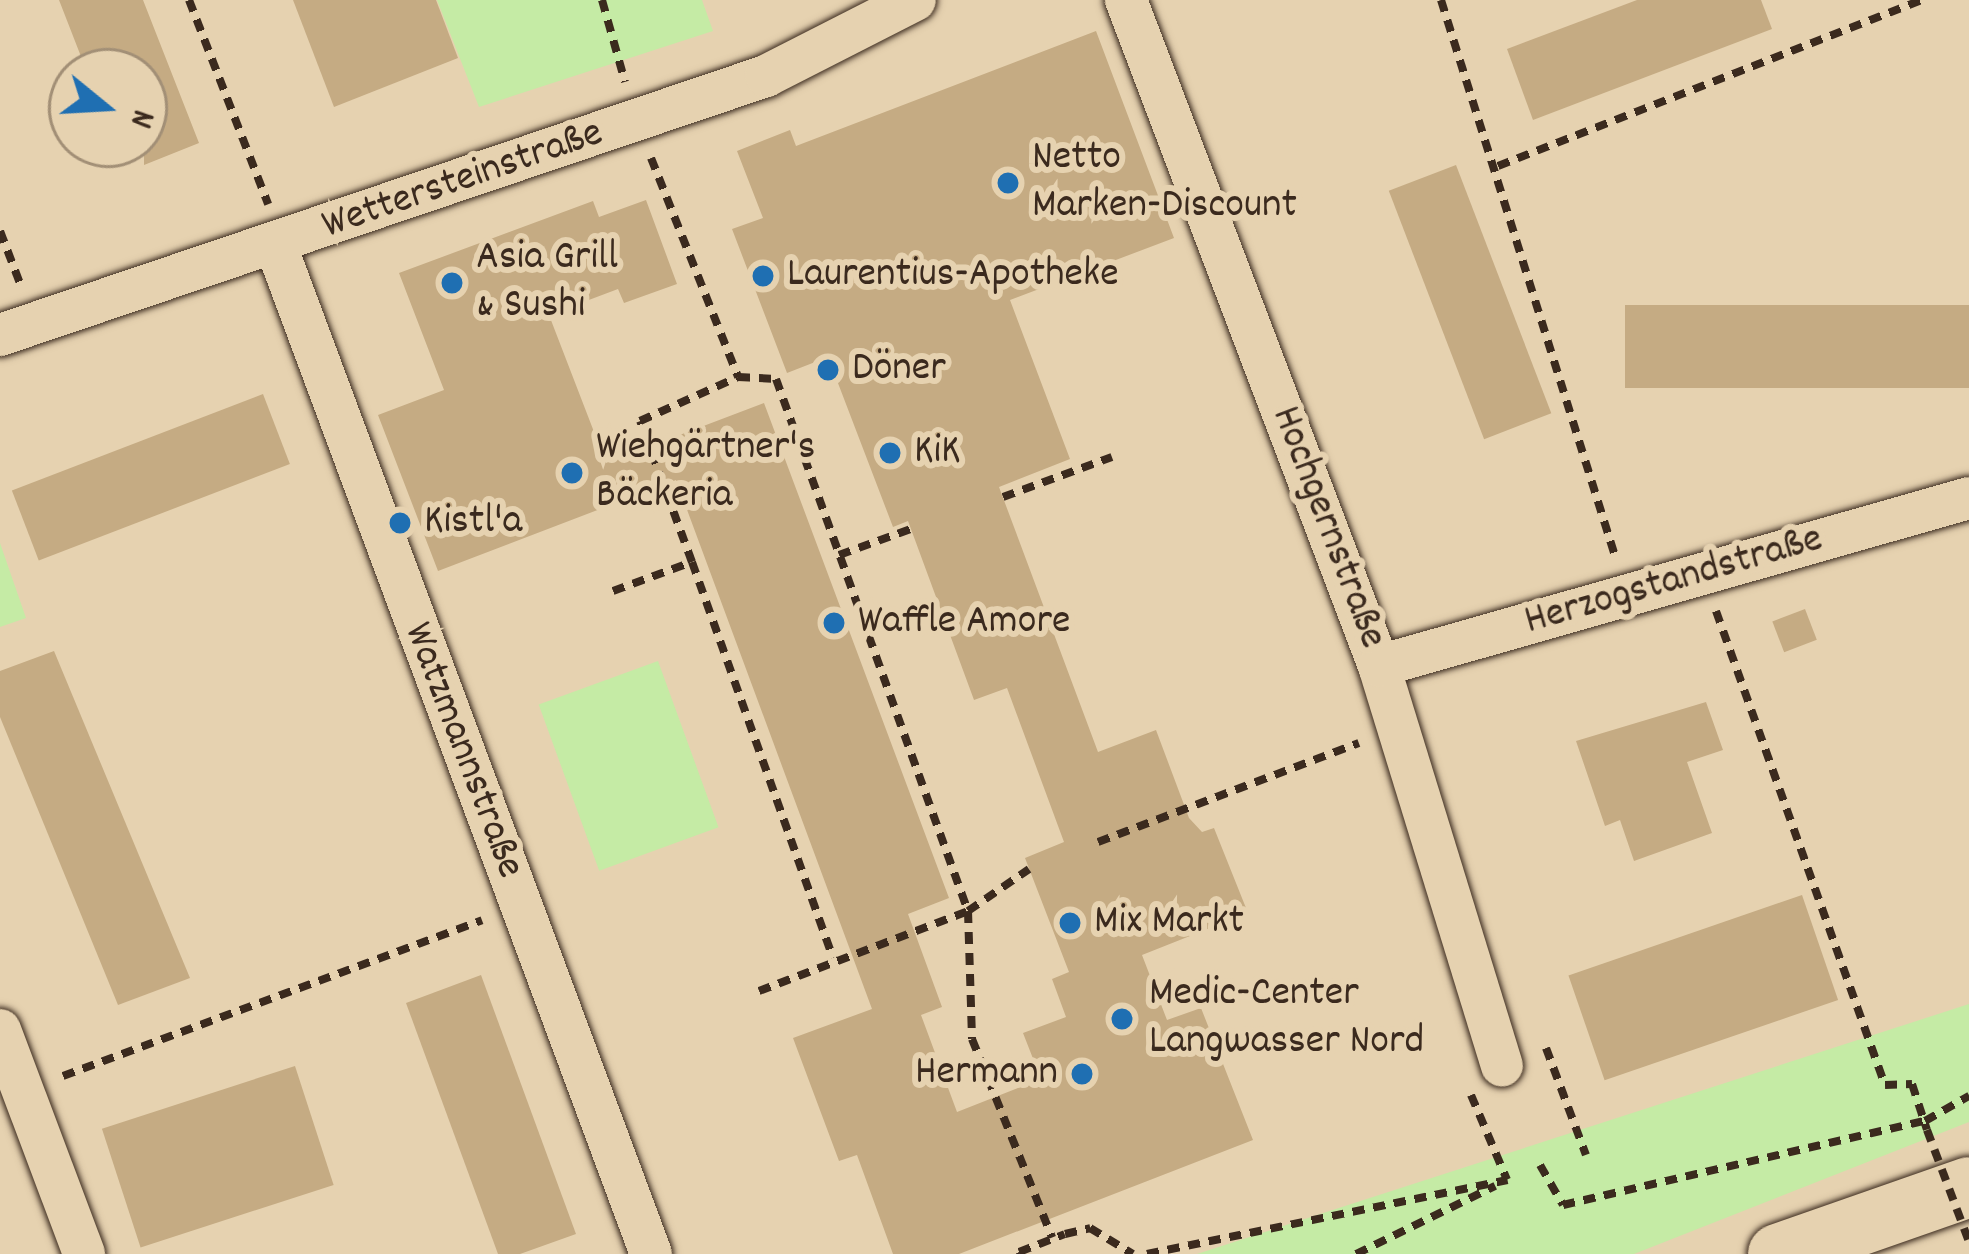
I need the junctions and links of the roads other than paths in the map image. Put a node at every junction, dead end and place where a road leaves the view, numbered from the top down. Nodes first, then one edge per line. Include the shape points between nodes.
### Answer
1 (915, 0) edge
2 (1126, 0) edge
3 (276, 247) junction
4 (17, 328) edge
5 (1969, 498) edge
6 (1379, 665) junction
7 (0, 1030) edge
8 (1502, 1065) road end
9 (1940, 1136) edge
10 (1969, 1186) edge
11 (1902, 1209) junction
12 (84, 1254) edge
13 (651, 1254) edge
14 (1778, 1254) edge

1 - 3 street, Wettersteinstraße via 766,76
2 - 6 street, Hochgernstraße
3 - 4 street, Wettersteinstraße
3 - 13 street, Watzmannstraße
5 - 6 street, Herzogstandstraße
6 - 8 street, Hochgernstraße
7 - 12 street
9 - 11 main road
10 - 11 main road
11 - 14 main road

